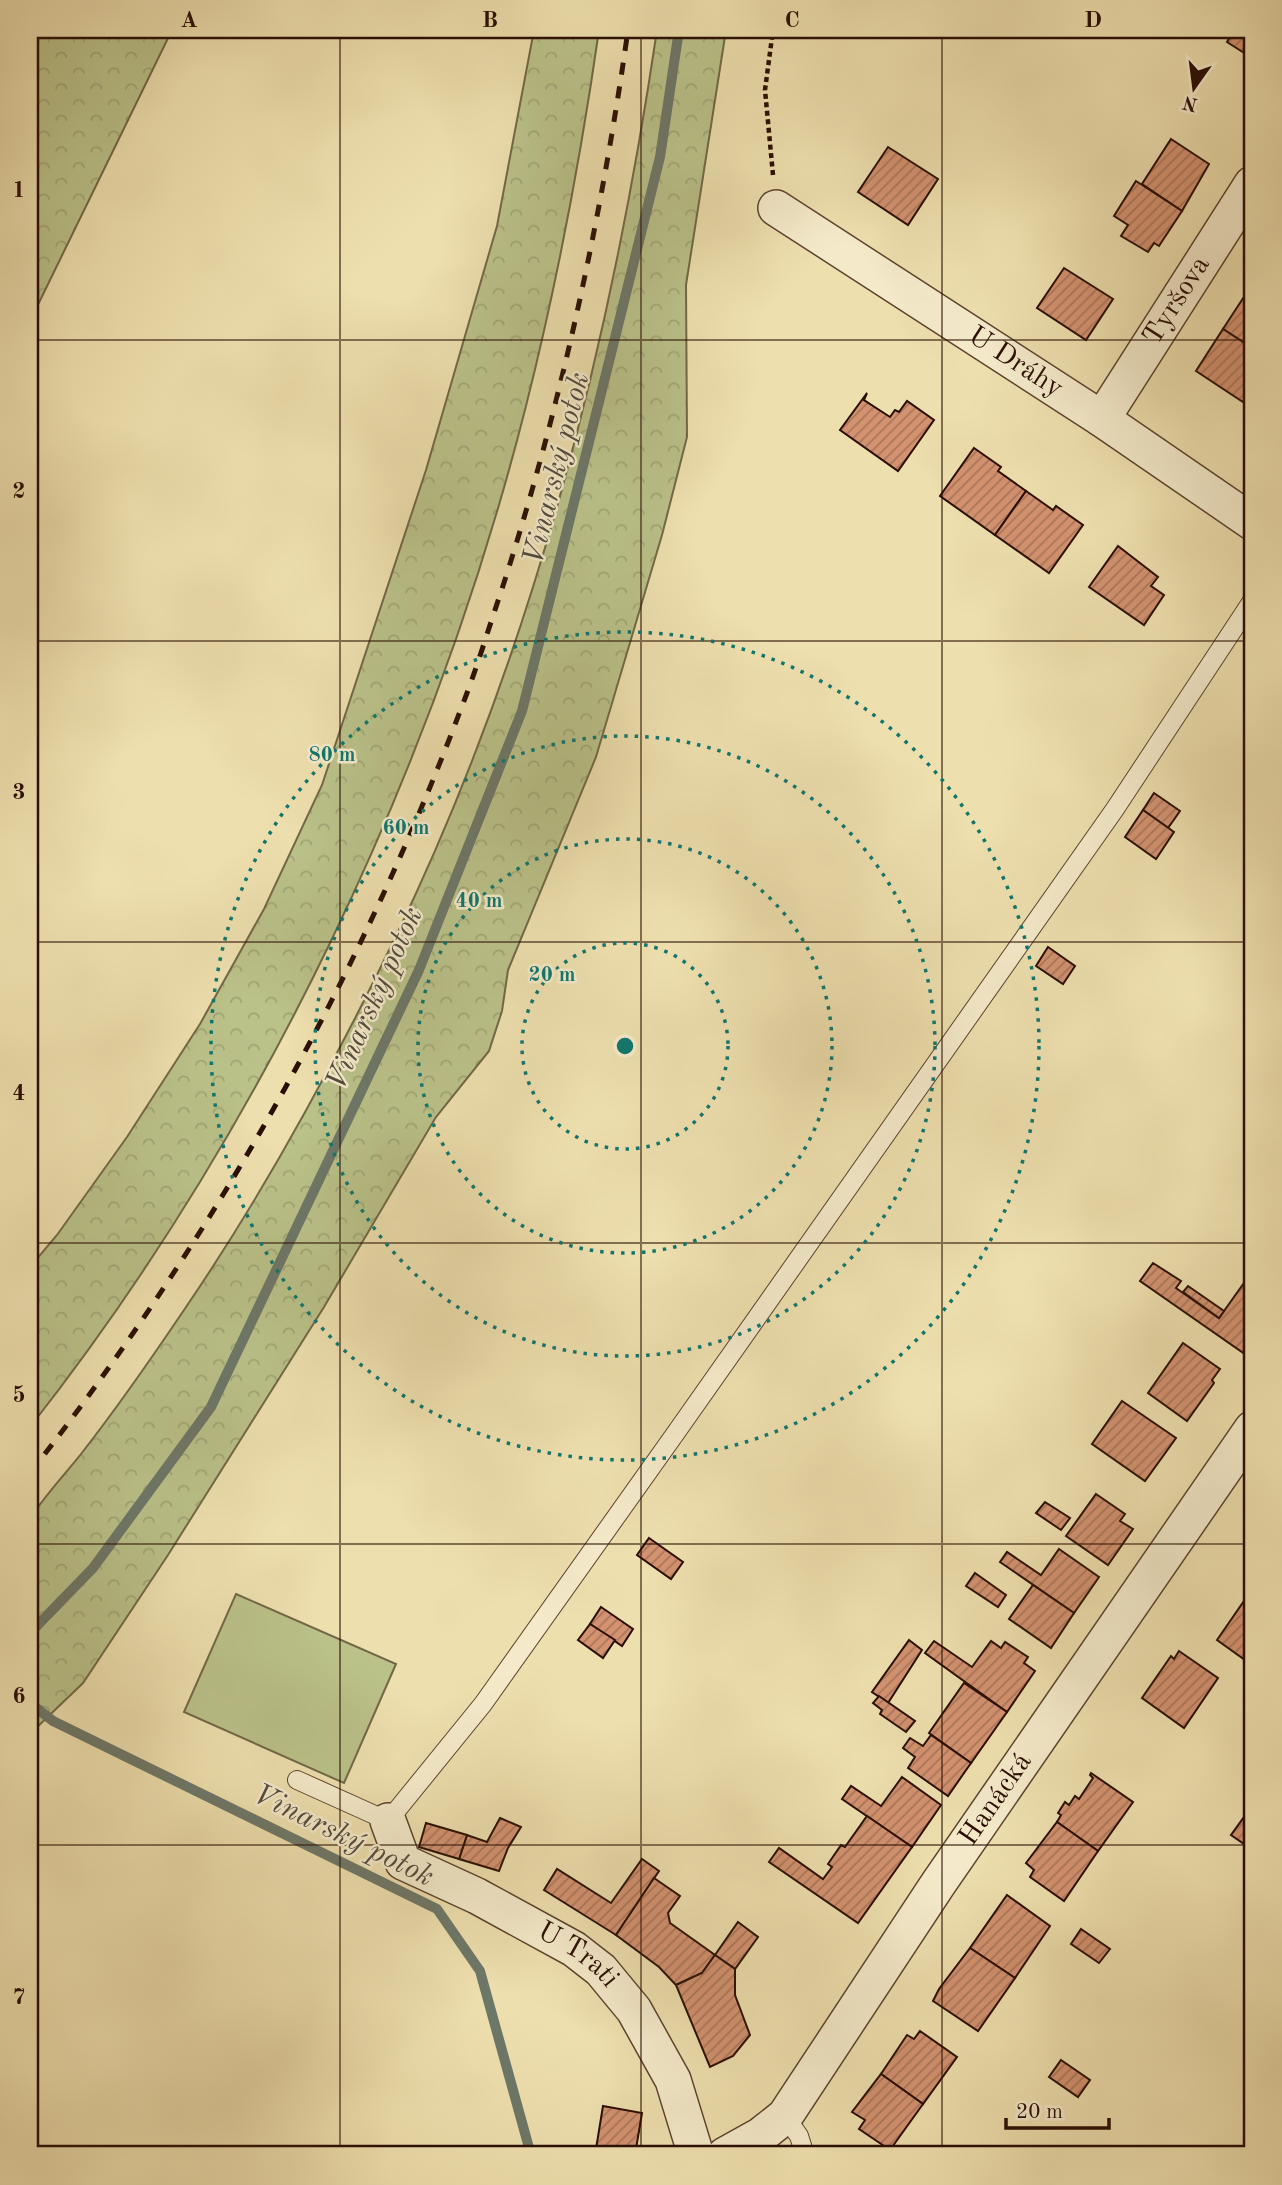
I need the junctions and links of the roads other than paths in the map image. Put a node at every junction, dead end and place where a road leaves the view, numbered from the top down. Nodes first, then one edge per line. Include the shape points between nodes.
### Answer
1 (1252, 184) edge
2 (776, 208) road end
3 (1102, 419) junction
4 (1252, 522) edge
5 (1252, 601) edge
6 (1252, 1429) edge
7 (297, 1780) dead end
8 (388, 1821) junction
9 (785, 2116) junction
10 (696, 2155) edge
11 (725, 2155) edge
12 (806, 2155) edge

1 - 3 street, Tyršova
2 - 3 street, U Dráhy
3 - 4 street, U Dráhy
5 - 8 lane via 1115,809 659,1456 483,1704
6 - 9 street, Hanácká
7 - 8 lane
8 - 10 street, U Trati via 403,1861 574,1949 601,1970 634,2010 673,2080
9 - 11 street, Hanácká
9 - 12 lane

